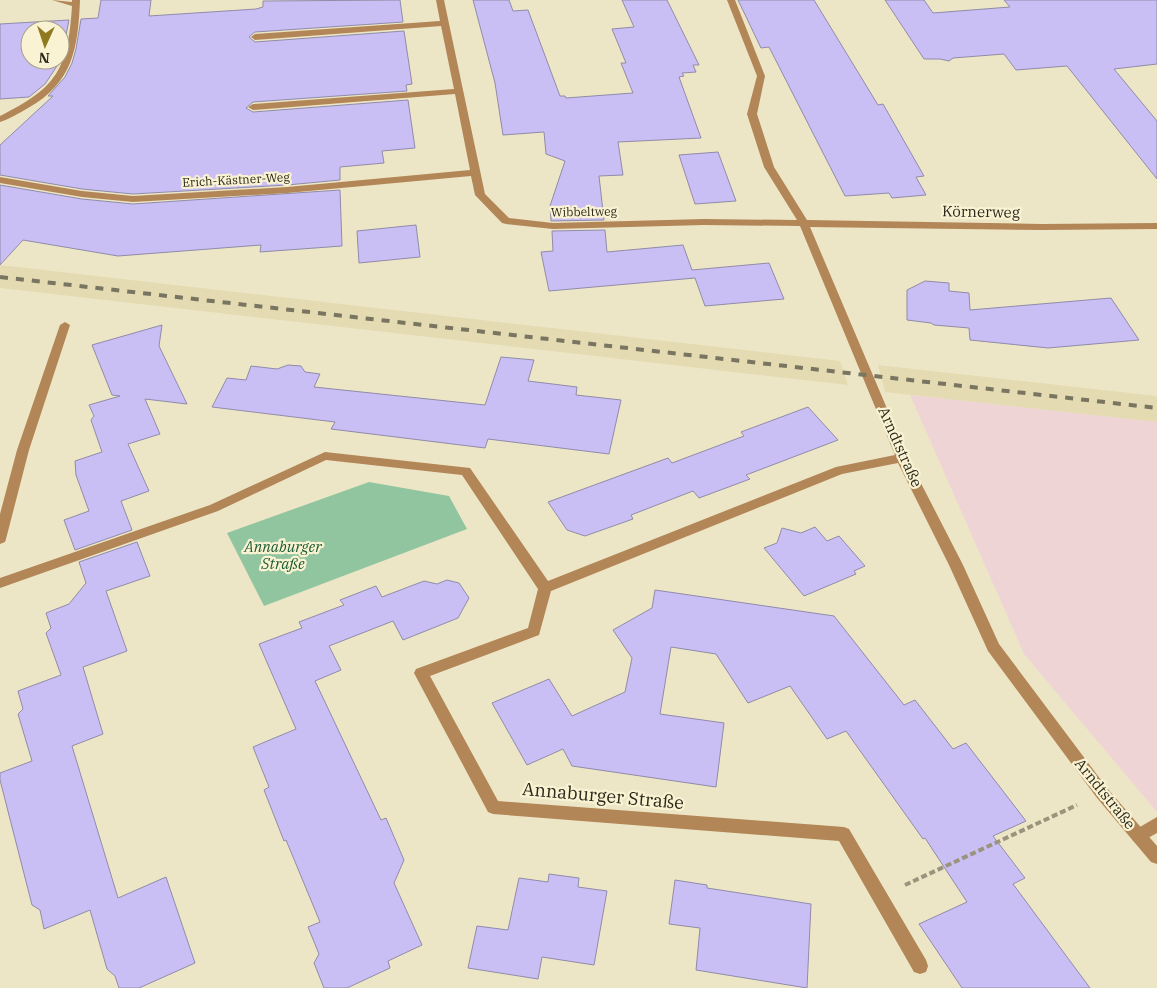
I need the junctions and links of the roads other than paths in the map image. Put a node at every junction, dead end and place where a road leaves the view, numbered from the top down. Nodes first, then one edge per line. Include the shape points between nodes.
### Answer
1 (56, 0) edge
2 (440, 0) edge
3 (731, 0) edge
4 (76, 2) edge
5 (445, 23) junction
6 (255, 37) dead end
7 (458, 91) junction
8 (253, 108) dead end
9 (0, 119) edge
10 (474, 172) junction
11 (0, 180) edge
12 (804, 224) junction
13 (1157, 226) edge
14 (65, 325) dead end
15 (902, 458) junction
16 (0, 538) edge
17 (0, 582) edge
18 (545, 588) junction
19 (1157, 824) edge
20 (1139, 836) junction
21 (1157, 856) edge
22 (920, 966) dead end

1 - 4 street
2 - 5 street, Wibbeltweg
3 - 12 street, Arndtstraße via 760,76 752,114 769,167
4 - 9 street via 69,55 56,83 26,107
5 - 6 street
5 - 7 street, Wibbeltweg
7 - 8 street
7 - 10 street, Wibbeltweg
10 - 11 street, Erich-Kästner-Weg via 287,190 133,199
10 - 12 street, Wibbeltweg via 480,195 506,220 553,226 704,222
12 - 13 street, Körnerweg
12 - 15 street, Arndtstraße
14 - 16 street via 23,450
15 - 18 street via 840,470
15 - 20 street, Arndtstraße via 993,647 1102,793
17 - 18 street via 214,508 325,456 466,471
18 - 22 street, Annaburger Straße via 534,630 421,673 493,806 844,834
19 - 20 street
20 - 21 street, Arndtstraße

